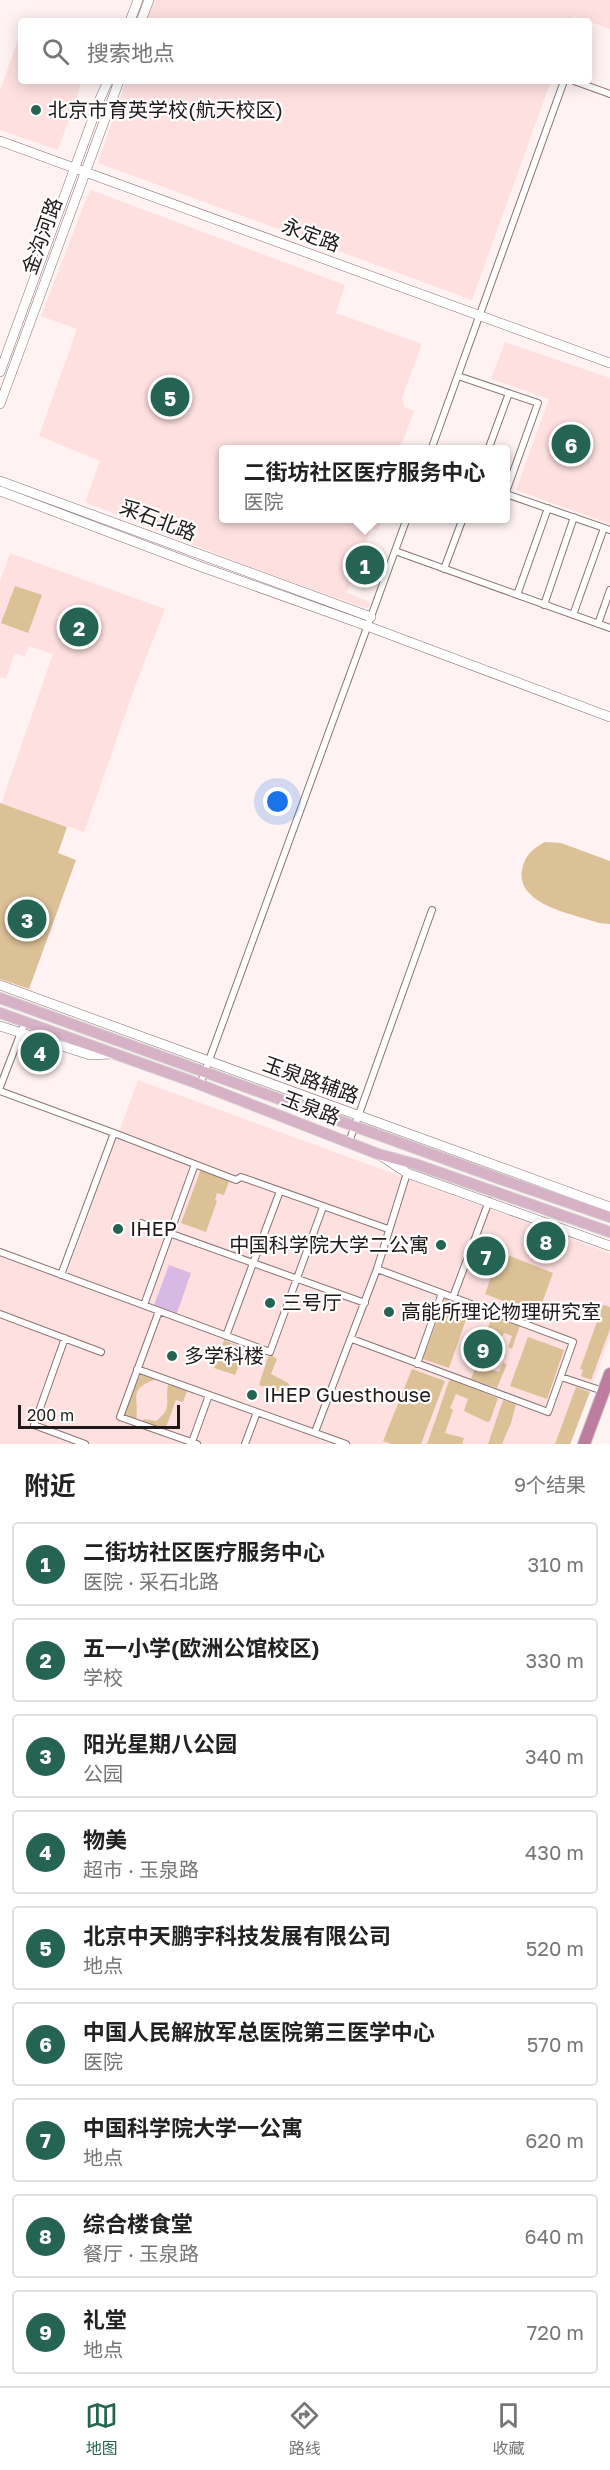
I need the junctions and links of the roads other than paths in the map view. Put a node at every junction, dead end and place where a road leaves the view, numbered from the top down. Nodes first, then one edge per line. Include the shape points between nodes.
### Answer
1 (138, 0) edge
2 (149, 0) edge
3 (131, 18) edge
4 (142, 18) edge
5 (107, 84) edge
6 (118, 84) edge
7 (563, 84) edge
8 (582, 84) edge
9 (610, 94) edge
10 (0, 141) edge
11 (74, 168) junction
12 (85, 172) junction
13 (479, 316) junction
14 (610, 363) edge
15 (0, 372) edge
16 (458, 376) junction
17 (509, 393) junction
18 (0, 404) edge
19 (433, 445) edge
20 (490, 445) edge
21 (0, 481) edge
22 (510, 482) edge
23 (0, 491) edge
24 (510, 494) edge
25 (548, 508) junction
26 (574, 517) junction
27 (405, 523) edge
28 (461, 523) edge
29 (607, 529) edge
30 (395, 551) junction
31 (444, 569) junction
32 (610, 590) edge
33 (517, 595) junction
34 (544, 604) junction
35 (573, 615) junction
36 (369, 622) junction
37 (598, 624) junction
38 (610, 628) edge
39 (610, 717) edge
40 (432, 910) dead end
41 (0, 985) edge
42 (0, 998) edge
43 (0, 1013) edge
44 (0, 1026) edge
45 (22, 1028) junction
46 (186, 1066) junction
47 (207, 1067) junction
48 (182, 1078) junction
49 (200, 1085) junction
50 (0, 1089) edge
51 (357, 1121) junction
52 (114, 1133) junction
53 (349, 1142) junction
54 (378, 1154) junction
55 (195, 1164) junction
56 (407, 1173) junction
57 (280, 1191) junction
58 (489, 1201) junction
59 (528, 1204) junction
60 (500, 1206) junction
61 (323, 1207) junction
62 (610, 1207) edge
63 (610, 1217) edge
64 (141, 1222) dead end
65 (388, 1229) junction
66 (610, 1232) edge
67 (170, 1233) junction
68 (610, 1246) edge
69 (0, 1252) edge
70 (253, 1263) junction
71 (377, 1269) junction
72 (61, 1275) junction
73 (297, 1279) junction
74 (442, 1293) junction
75 (453, 1297) junction
76 (365, 1303) junction
77 (144, 1305) junction
78 (159, 1311) junction
79 (0, 1314) edge
80 (226, 1336) junction
81 (65, 1338) junction
82 (352, 1339) junction
83 (101, 1352) dead end
84 (417, 1364) junction
85 (137, 1369) junction
86 (610, 1374) edge
87 (561, 1377) junction
88 (607, 1394) edge
89 (209, 1395) junction
90 (257, 1412) junction
91 (315, 1432) junction
92 (194, 1443) edge
93 (85, 1444) edge
94 (245, 1444) edge
95 (346, 1444) edge
96 (584, 1444) edge
97 (593, 1444) edge

1 - 3 street
2 - 4 street
5 - 11 street, 金沟河路
6 - 12 street, 金沟河路
7 - 13 street
8 - 9 street
10 - 11 street, 永定路
11 - 12 street, 永定路
11 - 15 street, 金沟河路
12 - 13 street, 永定路
12 - 18 street, 金沟河路
13 - 14 street, 永定路
13 - 16 street
16 - 17 street
16 - 19 street
17 - 20 street
17 - 22 street via 538,404
21 - 36 street, 采石北路
23 - 36 street, 采石北路 via 199,566
24 - 25 street
25 - 26 street
25 - 33 street
26 - 29 street
26 - 34 street
27 - 30 street
28 - 31 street
29 - 35 street
30 - 31 street
30 - 36 street
31 - 33 street
32 - 37 street
33 - 34 street
34 - 35 street
35 - 37 street
36 - 39 street
36 - 47 street
37 - 38 street
40 - 51 street
41 - 47 street
42 - 46 main road, 玉泉路
43 - 45 main road, 玉泉路
44 - 45 street
45 - 48 main road, 玉泉路
45 - 50 street
46 - 47 main road, 玉泉路
46 - 48 main road via 188,1074
47 - 49 street
47 - 51 main road, 玉泉路
48 - 49 main road, 玉泉路
49 - 53 main road, 玉泉路
50 - 52 street
51 - 53 street
51 - 62 street, 玉泉路辅路
51 - 63 main road, 玉泉路 via 503,1180
52 - 55 street
52 - 72 street
53 - 54 main road, 玉泉路
54 - 56 street
54 - 59 main road, 玉泉路
55 - 57 street
55 - 67 street
56 - 58 street
56 - 65 street
57 - 61 street
57 - 70 street
58 - 60 street
58 - 75 street
59 - 60 street
59 - 66 main road, 玉泉路
60 - 68 street
61 - 65 street
61 - 73 street
64 - 67 street
65 - 71 street
67 - 70 street
67 - 77 street
69 - 72 street
70 - 73 street
70 - 80 street
71 - 74 street
71 - 76 street
72 - 77 street
73 - 76 street
73 - 80 street via 270,1352
74 - 75 street
74 - 84 street
75 - 87 street via 573,1342
76 - 82 street
77 - 78 street
78 - 80 street
78 - 85 street
79 - 81 street
81 - 83 street
81 - 93 street via 34,1425
82 - 84 street
82 - 91 street
84 - 87 street via 548,1412
85 - 89 street
85 - 92 street via 120,1417
86 - 88 highway
87 - 88 street
88 - 96 highway
88 - 97 highway
89 - 90 street
89 - 92 street
90 - 91 street
90 - 94 street
91 - 95 street

